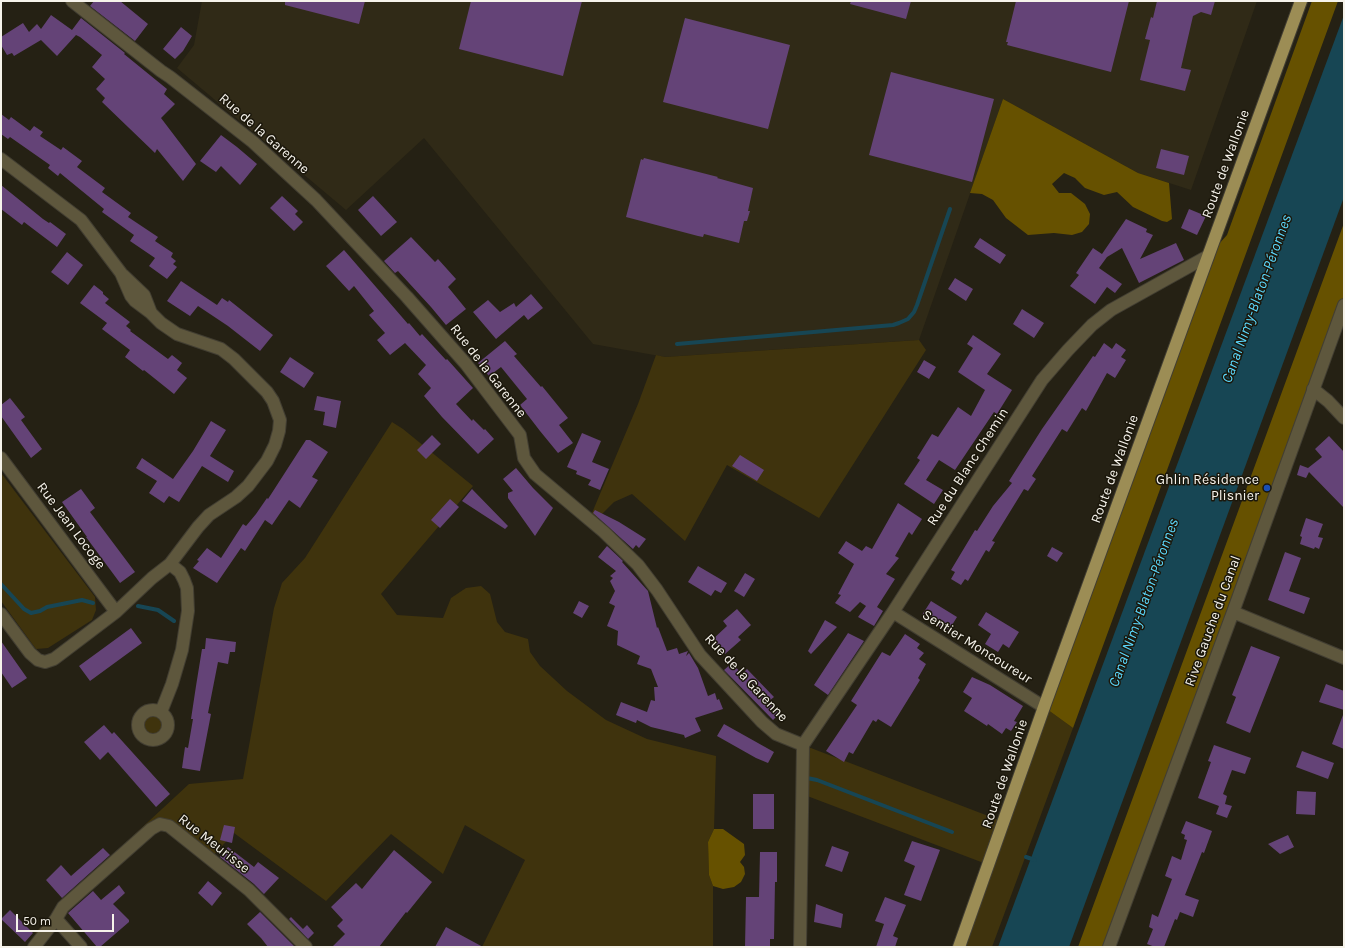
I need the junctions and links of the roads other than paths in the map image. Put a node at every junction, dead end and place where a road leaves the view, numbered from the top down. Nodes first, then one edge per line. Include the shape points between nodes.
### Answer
1 (72, 1) edge
2 (1300, 1) edge
3 (1, 159) edge
4 (1208, 256) junction
5 (1344, 305) edge
6 (1313, 389) junction
7 (1344, 418) edge
8 (1, 458) edge
9 (170, 564) junction
10 (116, 612) junction
11 (893, 612) junction
12 (1233, 612) junction
13 (1, 614) edge
14 (1344, 658) edge
15 (1044, 707) junction
16 (160, 712) dead end
17 (803, 745) junction
18 (56, 919) junction
19 (34, 947) edge
20 (81, 947) edge
21 (306, 947) edge
22 (800, 947) edge
23 (959, 947) edge
24 (1109, 947) edge

1 - 17 street, Rue de la Garenne via 253,142 316,200 466,364 520,435 524,458 534,474 604,532 638,566 700,655 762,722 776,734
2 - 4 main road, Route de Wallonie
3 - 9 street via 81,220 121,273 144,295 151,313 161,323 177,334 222,349 273,400 280,420 275,446 267,461 258,475 236,497 209,515
4 - 11 street, Rue du Blanc Chemin via 1111,310 1068,350 1042,380
4 - 15 main road, Route de Wallonie
5 - 6 street, Rive Gauche du Canal
6 - 7 street
6 - 12 street, Rive Gauche du Canal
8 - 10 street, Rue Jean Locoge
9 - 10 street
9 - 16 street via 180,572 184,580 188,611 182,650
10 - 13 street via 54,659 45,662 30,653
11 - 15 street, Sentier Moncoureur
11 - 17 street, Rue du Blanc Chemin
12 - 14 street
12 - 24 street, Rive Gauche du Canal
15 - 23 main road, Route de Wallonie
17 - 22 street
18 - 19 street, Rue Meurisse
18 - 20 street
18 - 21 street, Rue Meurisse via 63,907 151,829 160,824 168,826 249,890

